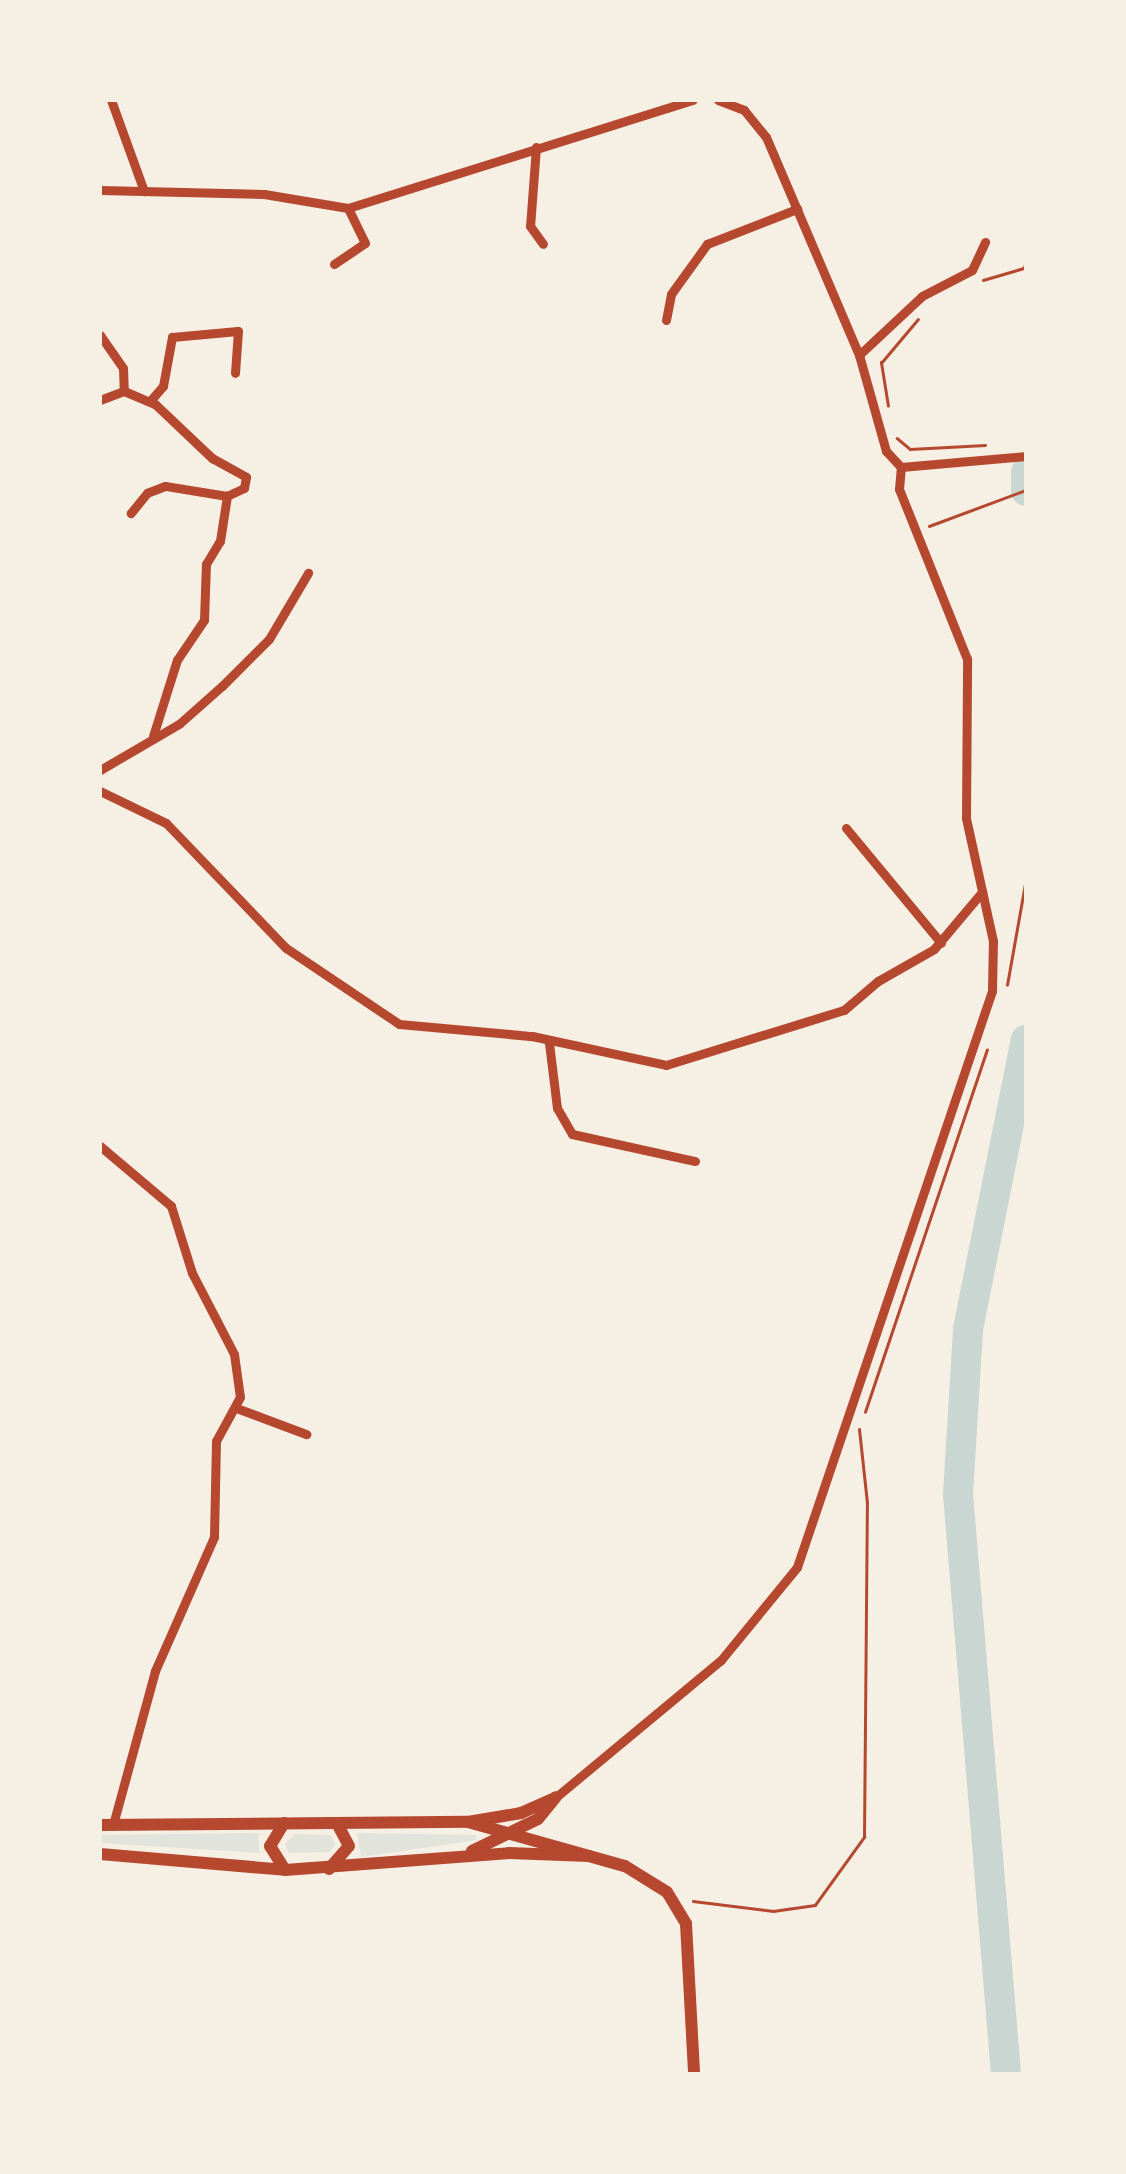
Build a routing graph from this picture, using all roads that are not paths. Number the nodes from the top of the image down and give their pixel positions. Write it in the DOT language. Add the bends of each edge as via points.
graph roads {
  1 [pos="112,100"];
  2 [pos="692,100"];
  3 [pos="718,100"];
  4 [pos="536,148"];
  5 [pos="100,190"];
  6 [pos="144,191"];
  7 [pos="348,208"];
  8 [pos="797,209"];
  9 [pos="985,242"];
  10 [pos="543,244"];
  11 [pos="334,264"];
  12 [pos="666,320"];
  13 [pos="100,335"];
  14 [pos="859,356"];
  15 [pos="235,373"];
  16 [pos="124,391"];
  17 [pos="100,400"];
  18 [pos="150,401"];
  19 [pos="1026,456"];
  20 [pos="902,467"];
  21 [pos="227,496"];
  22 [pos="131,513"];
  23 [pos="308,573"];
  24 [pos="153,736"];
  25 [pos="100,770"];
  26 [pos="100,791"];
  27 [pos="846,828"];
  28 [pos="982,892"];
  29 [pos="941,942"];
  30 [pos="549,1044"];
  31 [pos="100,1146"];
  32 [pos="695,1161"];
  33 [pos="239,1409"];
  34 [pos="306,1434"];
  35 [pos="556,1796"];
  36 [pos="548,1811"];
  37 [pos="468,1822"];
  38 [pos="338,1823"];
  39 [pos="284,1824"];
  40 [pos="107,1825"];
  41 [pos="516,1833"];
  42 [pos="559,1843"];
  43 [pos="100,1854"];
  44 [pos="460,1856"];
  45 [pos="588,1856"];
  46 [pos="329,1869"];
  47 [pos="285,1870"];
  48 [pos="694,2074"];
  1 -- 6 [label="street"];
  2 -- 4 [label="street"];
  3 -- 8 [label="street" via="757,122"];
  4 -- 7 [label="street"];
  4 -- 10 [label="street" via="530,226"];
  5 -- 6 [label="street"];
  6 -- 7 [label="street" via="264,194"];
  7 -- 11 [label="street" via="365,243"];
  8 -- 12 [label="street" via="706,244 671,294"];
  8 -- 14 [label="street"];
  9 -- 14 [label="street" via="972,270 922,296"];
  13 -- 16 [label="street" via="123,368"];
  14 -- 20 [label="street" via="886,451"];
  15 -- 18 [label="street" via="238,331 172,337 163,386"];
  16 -- 17 [label="street"];
  16 -- 18 [label="street"];
  18 -- 21 [label="street" via="212,458 246,476 244,488"];
  19 -- 20 [label="street"];
  20 -- 28 [label="street" via="899,490 967,659 966,818"];
  21 -- 22 [label="street" via="165,486 147,492"];
  21 -- 24 [label="street" via="220,541 206,564 204,620 177,660"];
  23 -- 24 [label="street" via="269,638 179,724"];
  24 -- 25 [label="street"];
  26 -- 30 [label="street" via="166,823 286,948 400,1024"];
  27 -- 29 [label="street"];
  28 -- 29 [label="street"];
  28 -- 35 [label="street" via="995,957 984,1018 807,1546 784,1588 733,1648"];
  29 -- 30 [label="street" via="844,1010 688,1062"];
  30 -- 32 [label="street" via="558,1108 572,1134"];
  31 -- 33 [label="street" via="171,1206 192,1273 234,1354"];
  33 -- 34 [label="street"];
  33 -- 40 [label="street" via="216,1441 214,1537 155,1671"];
  35 -- 36 [label="main road"];
  35 -- 37 [label="main road" via="521,1813"];
  36 -- 41 [label="main road"];
  36 -- 42 [label="main road" via="548,1829"];
  37 -- 38 [label="main road"];
  37 -- 41 [label="main road"];
  38 -- 39 [label="main road"];
  38 -- 46 [label="main road" via="349,1846"];
  39 -- 40 [label="main road"];
  39 -- 47 [label="main road" via="270,1846"];
  41 -- 42 [label="main road"];
  41 -- 44 [label="main road"];
  42 -- 45 [label="main road"];
  43 -- 47 [label="main road"];
  44 -- 45 [label="main road"];
  44 -- 46 [label="main road"];
  45 -- 48 [label="main road" via="642,1873 676,1904 692,1958"];
  46 -- 47 [label="main road"];
}
